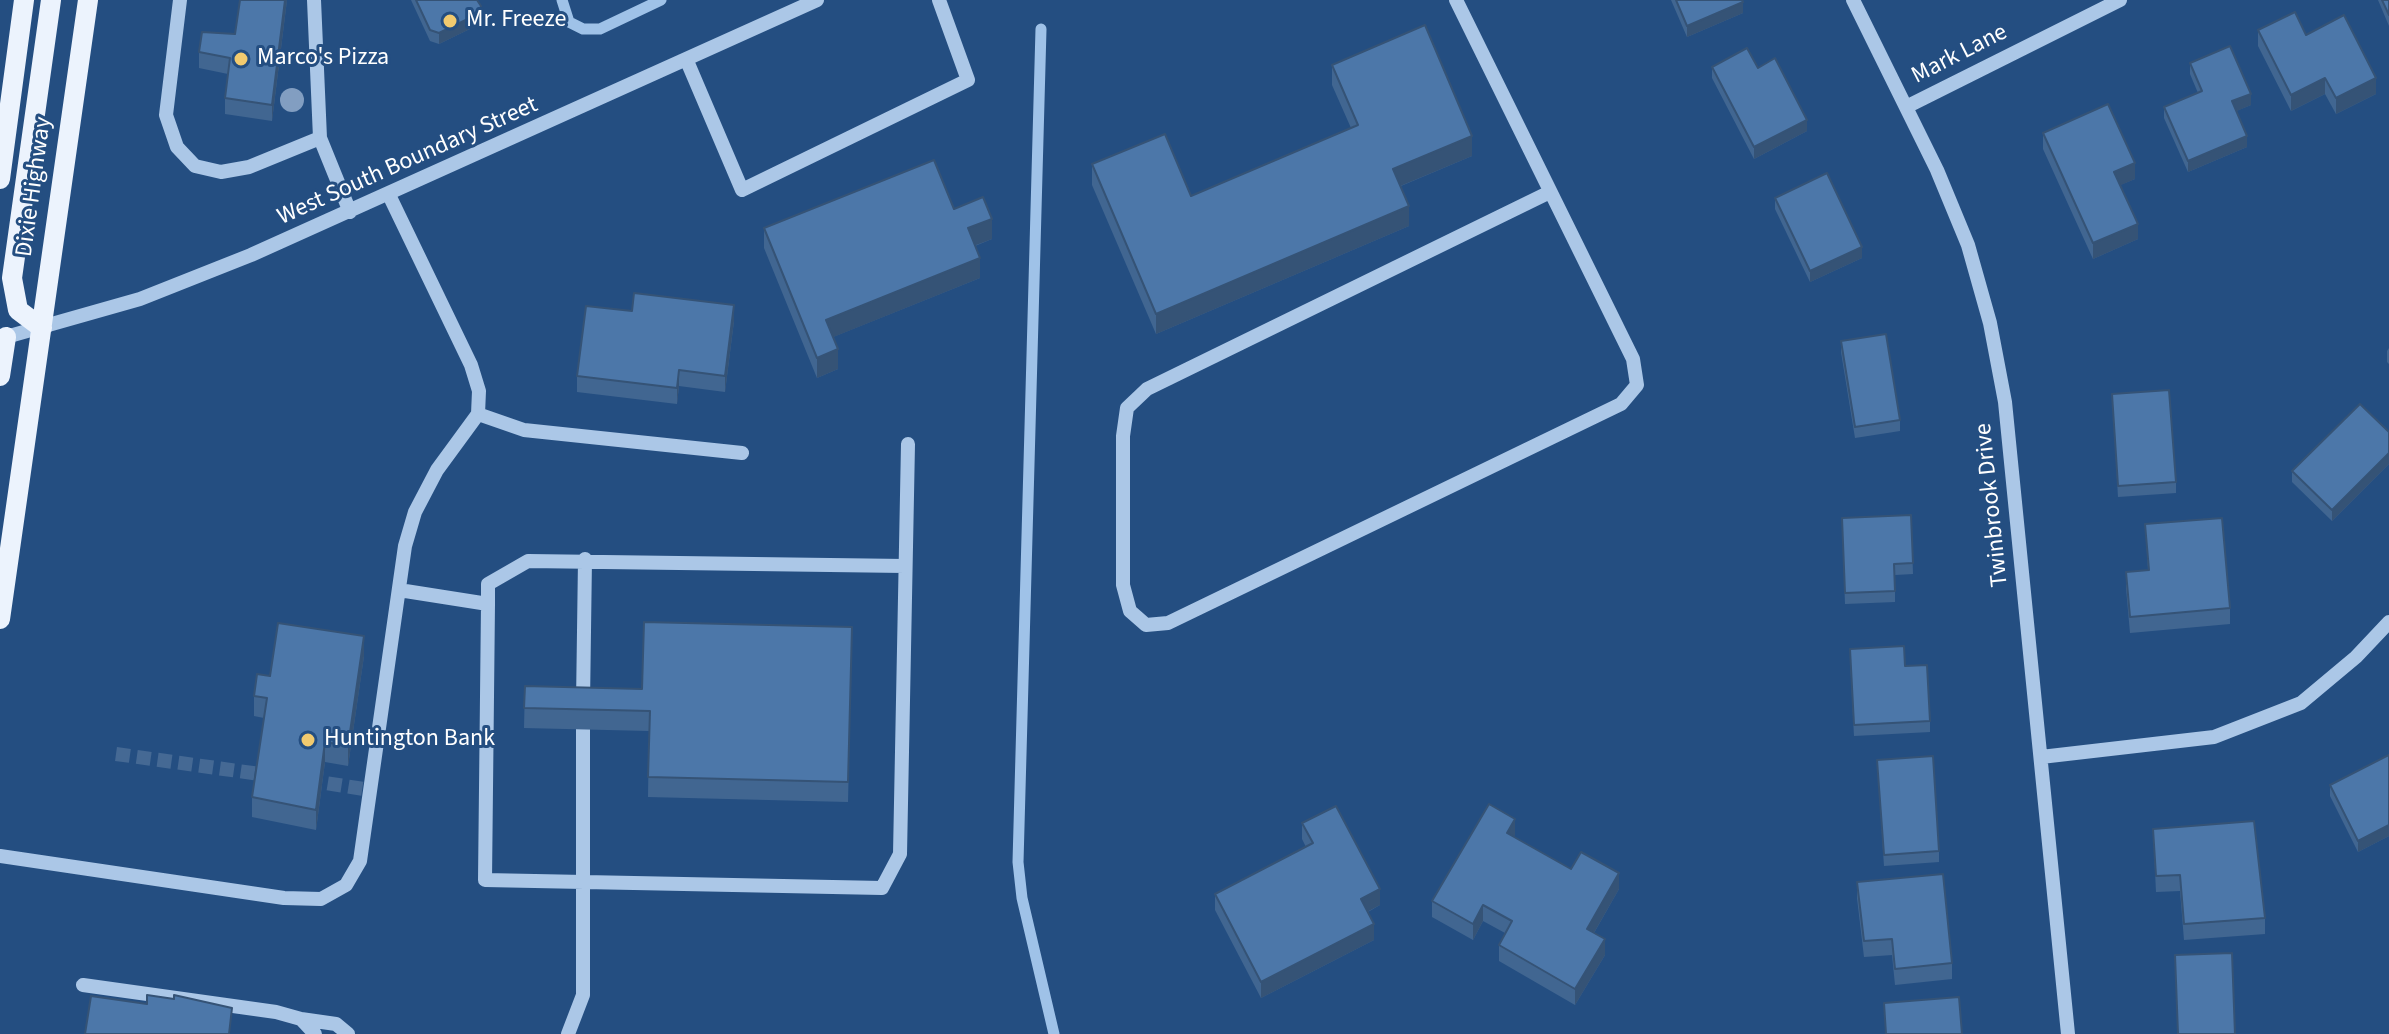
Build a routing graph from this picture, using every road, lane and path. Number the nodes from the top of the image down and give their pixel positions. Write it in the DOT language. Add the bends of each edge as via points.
graph roads {
  1 [pos="24,0"];
  2 [pos="51,0"];
  3 [pos="88,0"];
  4 [pos="180,0"];
  5 [pos="314,0"];
  6 [pos="817,0"];
  7 [pos="939,0"];
  8 [pos="1456,0"];
  9 [pos="1853,0"];
  10 [pos="2120,0"];
  11 [pos="687,61"];
  12 [pos="1906,107"];
  13 [pos="320,138"];
  14 [pos="0,179"];
  15 [pos="1550,192"];
  16 [pos="389,195"];
  17 [pos="350,212"];
  18 [pos="42,328"];
  19 [pos="2,338"];
  20 [pos="0,376"];
  21 [pos="478,414"];
  22 [pos="908,444"];
  23 [pos="742,453"];
  24 [pos="585,559"];
  25 [pos="905,566"];
  26 [pos="399,590"];
  27 [pos="488,604"];
  28 [pos="0,619"];
  29 [pos="2389,622"];
  30 [pos="583,708"];
  31 [pos="583,729"];
  32 [pos="2041,757"];
  33 [pos="0,856"];
  34 [pos="581,882"];
  35 [pos="83,985"];
  36 [pos="301,1019"];
  37 [pos="315,1034"];
  38 [pos="348,1034"];
  39 [pos="568,1034"];
  40 [pos="2068,1034"];
  1 -- 14 [label="main road, Dixie Highway"];
  2 -- 18 [label="main road" via="12,278 18,310"];
  3 -- 18 [label="main road, Dixie Highway"];
  4 -- 13 [label="street" via="166,115 177,147 195,166 221,172 249,167"];
  5 -- 13 [label="street"];
  6 -- 11 [label="street, West South Boundary Street"];
  7 -- 11 [label="street" via="968,80 742,190"];
  8 -- 15 [label="street"];
  9 -- 12 [label="street, Twinbrook Drive"];
  10 -- 12 [label="street, Mark Lane"];
  11 -- 16 [label="street, West South Boundary Street"];
  12 -- 32 [label="street, Twinbrook Drive" via="1968,245 1990,323 2005,402"];
  13 -- 17 [label="street"];
  15 -- 15 [label="street" via="1633,359 1637,385 1621,404 1168,623 1146,625 1130,611 1123,585 1127,408 1147,389"];
  16 -- 17 [label="street, West South Boundary Street"];
  16 -- 21 [label="street" via="471,365 479,391"];
  17 -- 18 [label="street, West South Boundary Street" via="140,299"];
  18 -- 19 [label="street, West South Boundary Street"];
  18 -- 28 [label="main road, Dixie Highway"];
  19 -- 20 [label="main road"];
  21 -- 23 [label="street" via="524,430"];
  21 -- 26 [label="street" via="437,470 415,512"];
  22 -- 25 [label="street"];
  24 -- 25 [label="street"];
  24 -- 27 [label="street" via="528,561 488,584"];
  24 -- 30 [label="street"];
  25 -- 34 [label="street" via="900,854 882,888"];
  26 -- 27 [label="street"];
  26 -- 33 [label="street" via="360,861 346,885 321,899 284,898"];
  27 -- 34 [label="street" via="485,880"];
  29 -- 32 [label="street" via="2301,703 2214,737"];
  31 -- 34 [label="street"];
  32 -- 40 [label="street, Twinbrook Drive"];
  34 -- 39 [label="street" via="583,995"];
  35 -- 36 [label="street"];
  36 -- 37 [label="street"];
  36 -- 38 [label="street" via="336,1024"];
}
